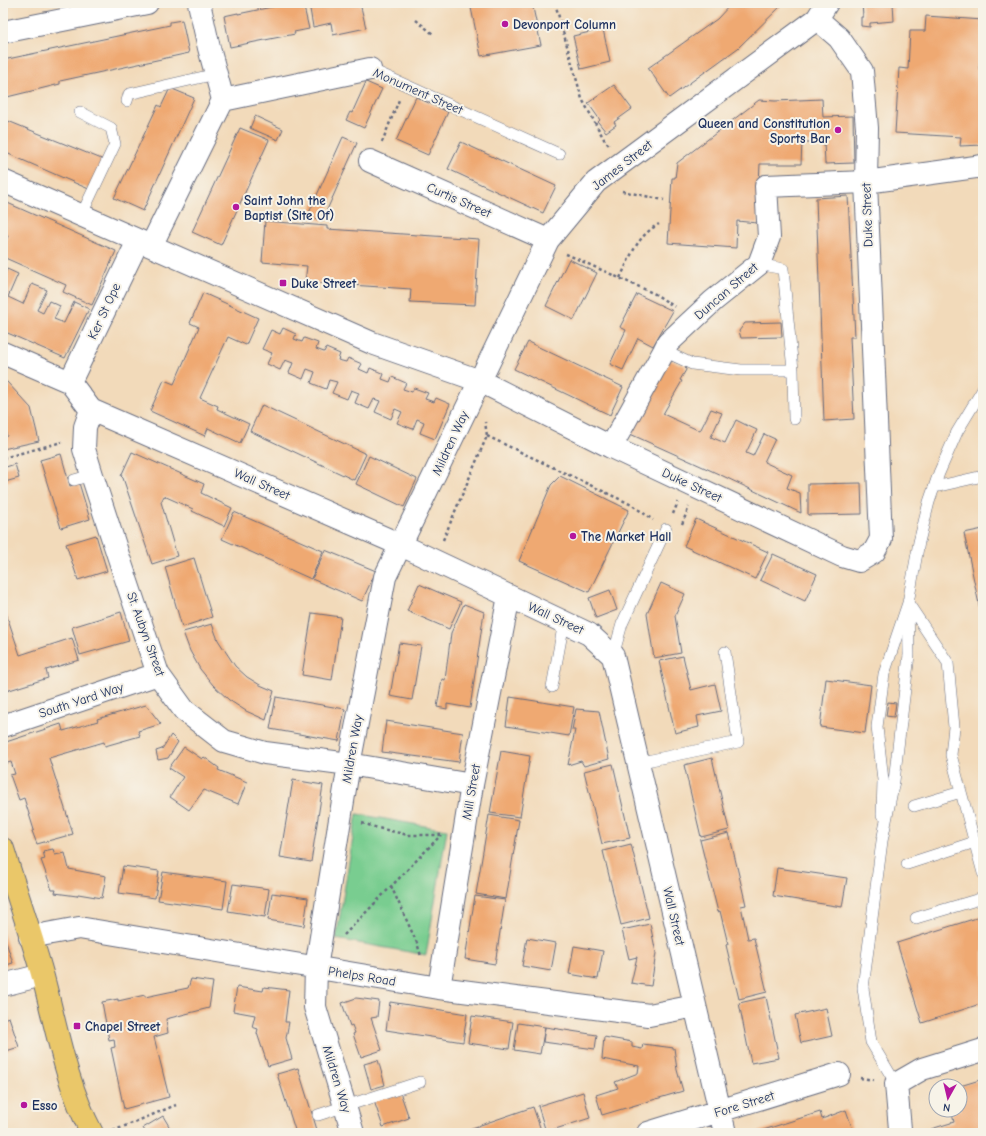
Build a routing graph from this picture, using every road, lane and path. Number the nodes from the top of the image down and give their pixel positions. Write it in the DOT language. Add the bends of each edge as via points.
graph roads {
  1 [pos="147,3"];
  2 [pos="199,3"];
  3 [pos="555,3"];
  4 [pos="822,11"];
  5 [pos="416,20"];
  6 [pos="3,32"];
  7 [pos="433,34"];
  8 [pos="370,69"];
  9 [pos="216,74"];
  10 [pos="406,85"];
  11 [pos="223,100"];
  12 [pos="127,101"];
  13 [pos="80,112"];
  14 [pos="559,154"];
  15 [pos="626,161"];
  16 [pos="372,162"];
  17 [pos="983,166"];
  18 [pos="3,181"];
  19 [pos="866,182"];
  20 [pos="594,185"];
  21 [pos="664,200"];
  22 [pos="81,216"];
  23 [pos="659,224"];
  24 [pos="547,242"];
  25 [pos="144,243"];
  26 [pos="759,264"];
  27 [pos="620,278"];
  28 [pos="685,327"];
  29 [pos="664,351"];
  30 [pos="3,352"];
  31 [pos="793,370"];
  32 [pos="480,381"];
  33 [pos="70,382"];
  34 [pos="983,389"];
  35 [pos="91,410"];
  36 [pos="794,419"];
  37 [pos="85,436"];
  38 [pos="611,447"];
  39 [pos="3,458"];
  40 [pos="983,476"];
  41 [pos="686,483"];
  42 [pos="935,487"];
  43 [pos="666,529"];
  44 [pos="401,545"];
  45 [pos="434,560"];
  46 [pos="509,596"];
  47 [pos="908,603"];
  48 [pos="564,622"];
  49 [pos="725,652"];
  50 [pos="612,656"];
  51 [pos="158,674"];
  52 [pos="552,687"];
  53 [pos="3,726"];
  54 [pos="637,763"];
  55 [pos="349,764"];
  56 [pos="472,785"];
  57 [pos="961,792"];
  58 [pos="914,806"];
  59 [pos="341,816"];
  60 [pos="441,835"];
  61 [pos="464,836"];
  62 [pos="882,841"];
  63 [pos="975,842"];
  64 [pos="3,849"];
  65 [pos="907,864"];
  66 [pos="983,873"];
  67 [pos="391,886"];
  68 [pos="983,898"];
  69 [pos="916,918"];
  70 [pos="30,937"];
  71 [pos="343,937"];
  72 [pos="423,961"];
  73 [pos="316,968"];
  74 [pos="42,975"];
  75 [pos="3,985"];
  76 [pos="439,988"];
  77 [pos="695,1006"];
  78 [pos="983,1050"];
  79 [pos="839,1074"];
  80 [pos="420,1082"];
  81 [pos="896,1084"];
  82 [pos="176,1105"];
  83 [pos="345,1106"];
  84 [pos="720,1111"];
  85 [pos="318,1115"];
  86 [pos="92,1133"];
  87 [pos="108,1133"];
  88 [pos="353,1133"];
  89 [pos="648,1133"];
  90 [pos="725,1133"];
  91 [pos="901,1133"];
  1 -- 6 [label="street"];
  2 -- 9 [label="street"];
  3 -- 15 [label="path" via="582,100 605,141"];
  4 -- 15 [label="street, James Street"];
  4 -- 19 [label="street, Duke Street" via="862,71 867,128"];
  5 -- 7 [label="path"];
  8 -- 10 [label="lane, Monument Street"];
  8 -- 11 [label="street, Monument Street"];
  9 -- 11 [label="street"];
  9 -- 12 [label="lane" via="129,94"];
  10 -- 14 [label="lane, Monument Street"];
  10 -- 16 [label="path"];
  11 -- 25 [label="street"];
  13 -- 22 [label="lane" via="111,128 115,144"];
  15 -- 20 [label="street, James Street"];
  16 -- 24 [label="street, Curtis Street"];
  17 -- 19 [label="street"];
  18 -- 22 [label="street, Duke Street"];
  19 -- 26 [label="street, Duncan Street" via="766,186 769,238"];
  19 -- 41 [label="street, Duke Street" via="881,539 874,552 859,561 842,556"];
  20 -- 21 [label="path"];
  20 -- 24 [label="street, James Street"];
  22 -- 25 [label="street, Duke Street"];
  23 -- 27 [label="path" via="648,230 633,250"];
  24 -- 27 [label="path"];
  24 -- 32 [label="street, James Street"];
  25 -- 32 [label="street, Duke Street" via="372,343"];
  25 -- 33 [label="street, Ker St Ope"];
  26 -- 28 [label="street, Duncan Street"];
  26 -- 31 [label="lane" via="783,269"];
  27 -- 28 [label="path" via="655,294 680,310"];
  28 -- 29 [label="street, Duncan Street" via="668,343"];
  29 -- 31 [label="lane" via="692,364 741,370"];
  29 -- 38 [label="street, Duncan Street"];
  30 -- 33 [label="street"];
  31 -- 36 [label="lane"];
  32 -- 38 [label="street, Duke Street"];
  32 -- 44 [label="street, Mildren Way"];
  33 -- 35 [label="street"];
  34 -- 42 [label="lane" via="950,445"];
  35 -- 37 [label="street, St. Aubyn Street" via="85,427"];
  35 -- 44 [label="street, Wall Street"];
  37 -- 39 [label="path"];
  37 -- 51 [label="street, St. Aubyn Street" via="83,478 119,558"];
  38 -- 41 [label="street, Duke Street"];
  40 -- 42 [label="lane"];
  41 -- 43 [label="path"];
  42 -- 47 [label="lane" via="919,542"];
  43 -- 45 [label="path" via="632,505 487,436"];
  43 -- 50 [label="lane" via="622,624"];
  44 -- 45 [label="street, Wall Street"];
  44 -- 55 [label="street, Mildren Way" via="385,577"];
  45 -- 46 [label="street, Wall Street"];
  46 -- 48 [label="street, Wall Street"];
  46 -- 56 [label="street, Mill Street"];
  47 -- 57 [label="lane" via="948,663 954,727 951,755"];
  47 -- 62 [label="lane" via="908,662 894,781"];
  47 -- 62 [label="lane" via="884,674 877,727 883,780"];
  48 -- 50 [label="street, Wall Street" via="589,634"];
  48 -- 52 [label="lane"];
  49 -- 54 [label="lane" via="738,742"];
  50 -- 54 [label="street, Wall Street"];
  51 -- 53 [label="street, South Yard Way"];
  51 -- 55 [label="street, St. Aubyn Street" via="184,710 224,741 265,753"];
  54 -- 77 [label="street, Wall Street"];
  55 -- 56 [label="street, St. Aubyn Street"];
  55 -- 59 [label="street, Mildren Way"];
  56 -- 61 [label="street, Mill Street"];
  57 -- 58 [label="lane"];
  57 -- 63 [label="lane"];
  59 -- 60 [label="path" via="408,835"];
  59 -- 73 [label="street, Mildren Way"];
  60 -- 61 [label="path"];
  60 -- 67 [label="path"];
  61 -- 76 [label="street, Mill Street"];
  62 -- 81 [label="lane" via="863,988 871,1042"];
  63 -- 65 [label="lane"];
  63 -- 66 [label="lane"];
  64 -- 70 [label="main road"];
  67 -- 71 [label="path"];
  67 -- 72 [label="path" via="418,943"];
  68 -- 69 [label="lane"];
  70 -- 73 [label="street, Phelps Road" via="79,928"];
  70 -- 74 [label="main road"];
  73 -- 76 [label="street, Phelps Road"];
  73 -- 83 [label="street, Mildren Way" via="315,1007"];
  74 -- 75 [label="street"];
  74 -- 86 [label="main road" via="68,1077"];
  76 -- 77 [label="street, Phelps Road" via="648,1015"];
  77 -- 84 [label="street, Wall Street"];
  78 -- 81 [label="street" via="922,1069"];
  79 -- 81 [label="path"];
  79 -- 84 [label="street, Fore Street"];
  80 -- 83 [label="lane"];
  81 -- 91 [label="street"];
  82 -- 87 [label="path"];
  83 -- 85 [label="lane"];
  83 -- 88 [label="street, Mildren Way"];
  84 -- 89 [label="street, Fore Street"];
  84 -- 90 [label="street, Wall Street"];
}
